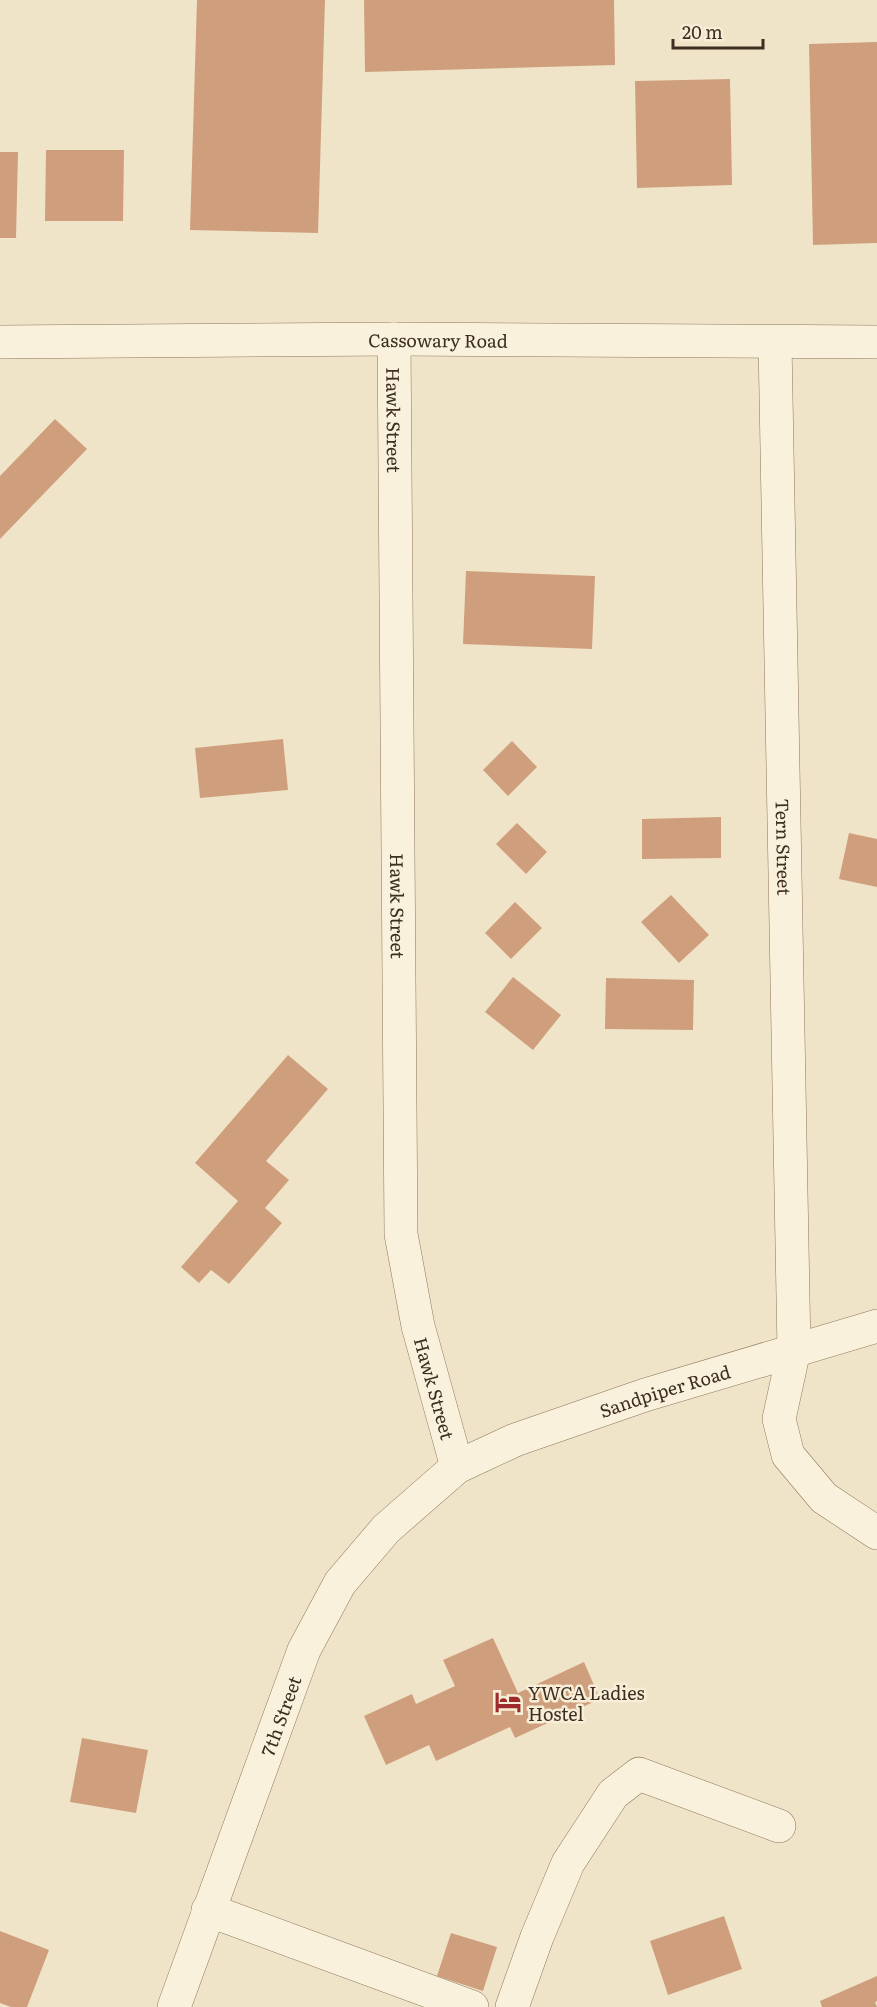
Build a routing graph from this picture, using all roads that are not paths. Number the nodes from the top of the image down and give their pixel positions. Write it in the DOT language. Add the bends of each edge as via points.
graph roads {
  1 [pos="394,339"];
  2 [pos="0,342"];
  3 [pos="877,342"];
  4 [pos="775,343"];
  5 [pos="877,1326"];
  6 [pos="794,1350"];
  7 [pos="457,1467"];
  8 [pos="877,1533"];
  9 [pos="779,1826"];
  10 [pos="208,1910"];
  11 [pos="174,2007"];
  12 [pos="472,2007"];
  13 [pos="512,2007"];
  1 -- 2 [label="street, Cassowary Road"];
  1 -- 4 [label="street, Cassowary Road"];
  1 -- 7 [label="street, Hawk Street" via="401,1234 418,1326"];
  3 -- 4 [label="street, Cassowary Road"];
  4 -- 6 [label="street, Tern Street"];
  5 -- 6 [label="street, Sandpiper Road"];
  6 -- 7 [label="street, Sandpiper Road" via="515,1440"];
  6 -- 8 [label="street, Tern Street" via="779,1419 788,1455 824,1498"];
  7 -- 10 [label="street, 7th Street" via="386,1529 340,1583 304,1650"];
  9 -- 13 [label="street" via="639,1774 613,1794 568,1863"];
  10 -- 11 [label="street, 7th Street"];
  10 -- 12 [label="street"];
}
